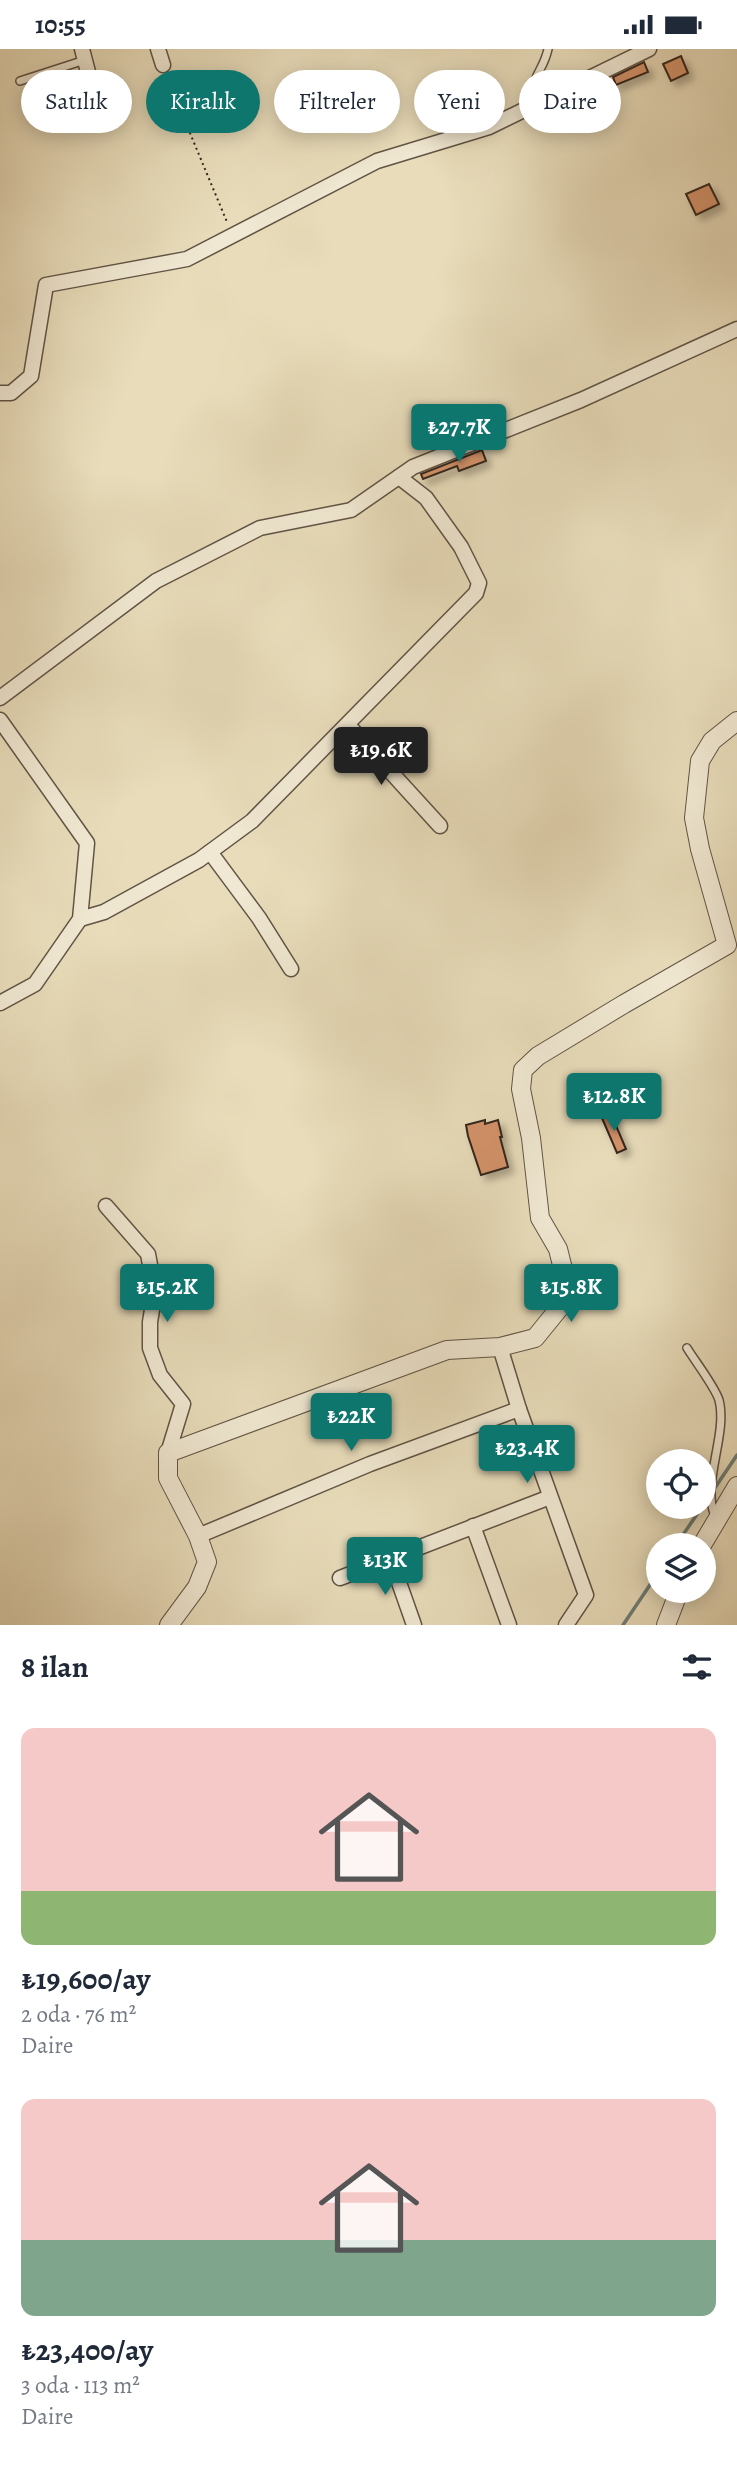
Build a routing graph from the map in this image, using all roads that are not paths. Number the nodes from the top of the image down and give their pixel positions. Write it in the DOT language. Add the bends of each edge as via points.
graph roads {
  1 [pos="158,49"];
  2 [pos="548,49"];
  3 [pos="649,49"];
  4 [pos="83,55"];
  5 [pos="163,65"];
  6 [pos="540,70"];
  7 [pos="607,70"];
  8 [pos="20,81"];
  9 [pos="519,113"];
  10 [pos="737,329"];
  11 [pos="0,393"];
  12 [pos="399,477"];
  13 [pos="0,698"];
  14 [pos="0,720"];
  15 [pos="737,721"];
  16 [pos="348,725"];
  17 [pos="440,827"];
  18 [pos="210,852"];
  19 [pos="80,919"];
  20 [pos="291,969"];
  21 [pos="0,1003"];
  22 [pos="106,1206"];
  23 [pos="500,1347"];
  24 [pos="687,1348"];
  25 [pos="519,1409"];
  26 [pos="168,1453"];
  27 [pos="737,1486"];
  28 [pos="550,1497"];
  29 [pos="717,1519"];
  30 [pos="473,1526"];
  31 [pos="709,1533"];
  32 [pos="198,1536"];
  33 [pos="390,1557"];
  34 [pos="340,1578"];
  35 [pos="674,1603"];
  36 [pos="169,1625"];
  37 [pos="414,1625"];
  38 [pos="509,1625"];
  39 [pos="566,1625"];
  40 [pos="666,1625"];
  1 -- 5 [label="street"];
  2 -- 6 [label="lane"];
  3 -- 7 [label="street"];
  4 -- 8 [label="lane"];
  9 -- 11 [label="street" via="377,161 187,260 46,285 31,376 11,393"];
  10 -- 12 [label="street" via="581,400 413,467"];
  12 -- 13 [label="street" via="351,510 260,528 156,581"];
  12 -- 16 [label="street" via="426,498 461,547 479,583 476,593"];
  14 -- 19 [label="street" via="87,843"];
  15 -- 23 [label="street" via="712,741 700,761 694,818 727,945 538,1056 523,1070 521,1089 540,1218 558,1249 565,1281 561,1306 535,1338"];
  16 -- 17 [label="street"];
  16 -- 18 [label="street" via="252,821"];
  18 -- 19 [label="street" via="104,912"];
  18 -- 20 [label="street"];
  19 -- 21 [label="street" via="35,985"];
  22 -- 26 [label="street" via="148,1254 155,1292 150,1347 160,1375 183,1404"];
  23 -- 25 [label="street"];
  23 -- 26 [label="street" via="447,1350"];
  24 -- 29 [label="lane" via="719,1400 720,1429 712,1478"];
  25 -- 28 [label="street"];
  25 -- 32 [label="street" via="370,1464"];
  26 -- 32 [label="street" via="168,1478"];
  27 -- 29 [label="street"];
  28 -- 30 [label="street"];
  28 -- 39 [label="street" via="586,1595"];
  29 -- 31 [label="street"];
  30 -- 33 [label="street"];
  30 -- 38 [label="street"];
  32 -- 36 [label="street" via="207,1562 197,1587"];
  33 -- 34 [label="street"];
  33 -- 37 [label="street"];
  35 -- 40 [label="street"];
}
